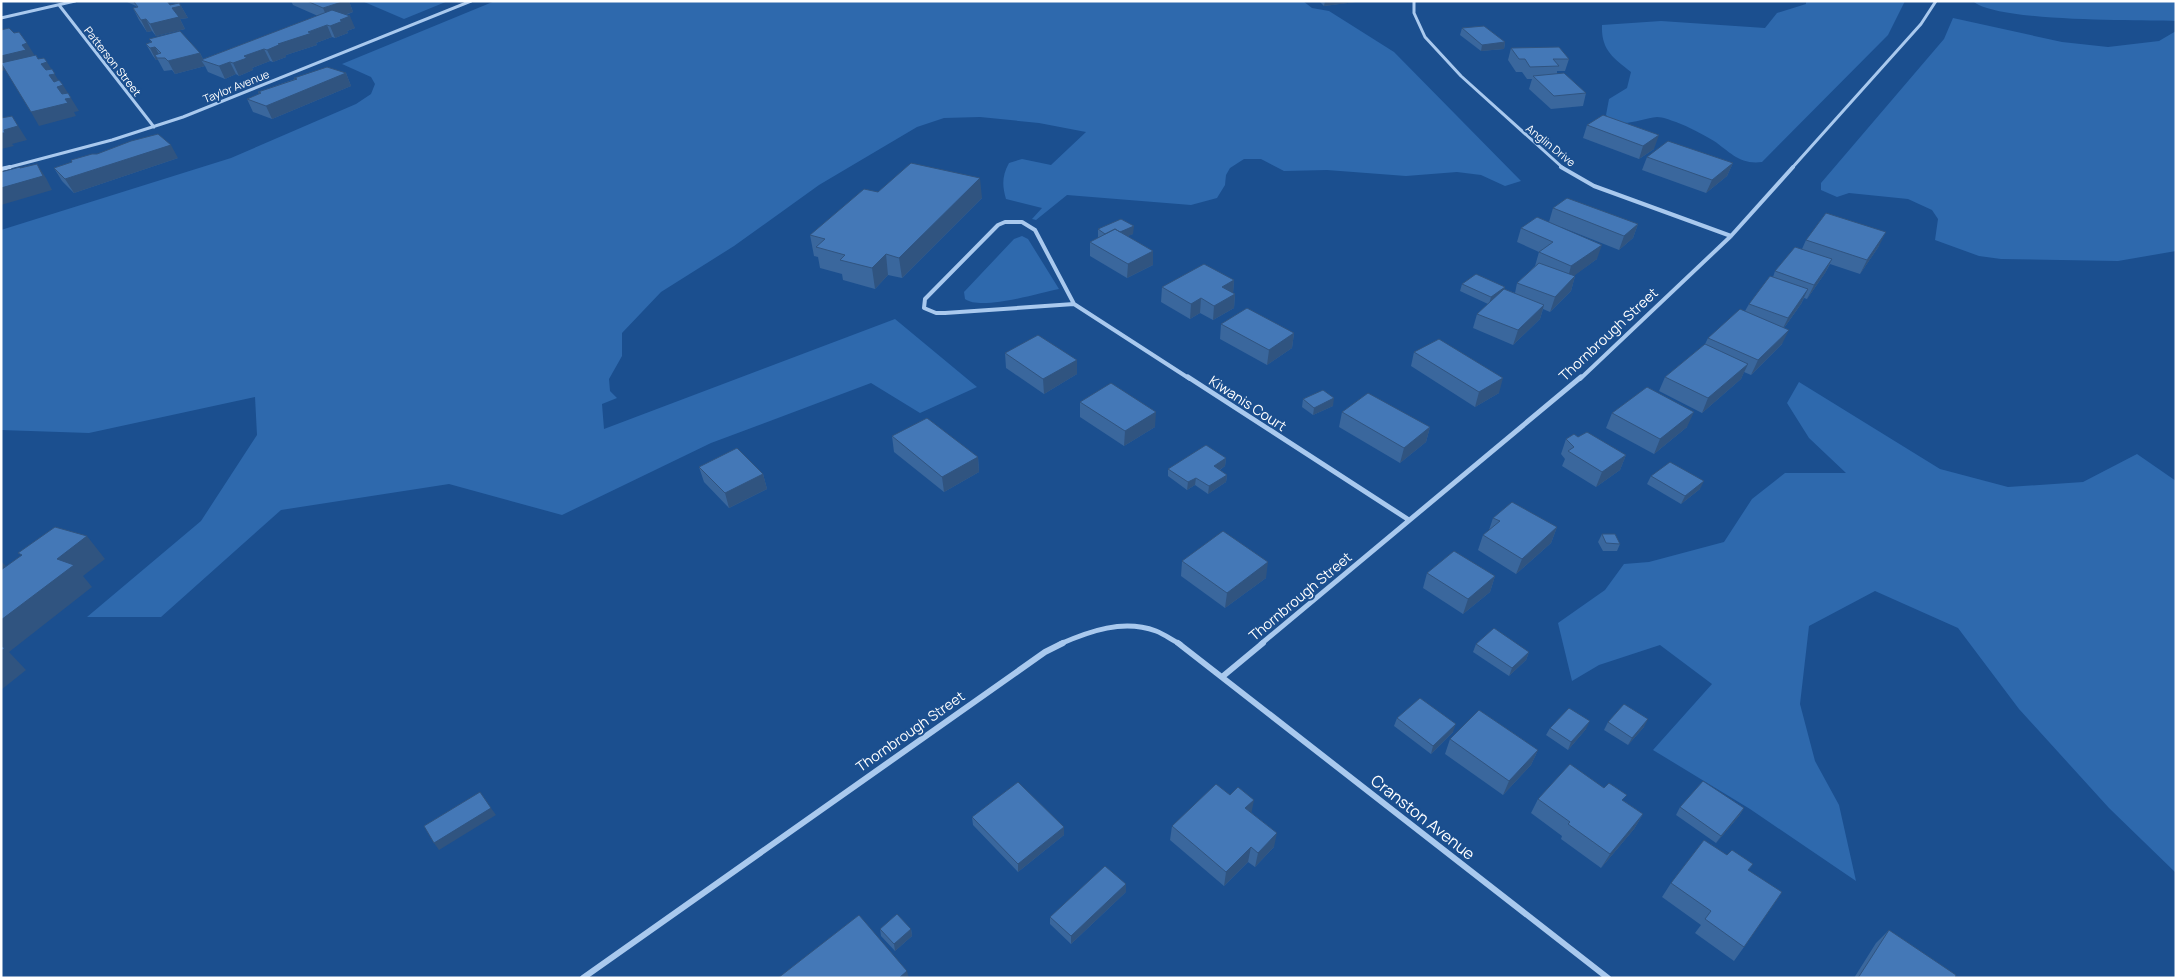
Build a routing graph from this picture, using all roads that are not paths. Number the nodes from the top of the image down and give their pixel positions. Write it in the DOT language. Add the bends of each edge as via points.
graph roads {
  1 [pos="75,1"];
  2 [pos="471,1"];
  3 [pos="1414,1"];
  4 [pos="1936,1"];
  5 [pos="59,5"];
  6 [pos="1,18"];
  7 [pos="154,127"];
  8 [pos="1,170"];
  9 [pos="1731,236"];
  10 [pos="1074,304"];
  11 [pos="1409,520"];
  12 [pos="1222,677"];
  13 [pos="583,978"];
  14 [pos="1608,978"];
  1 -- 5 [label="street"];
  2 -- 7 [label="street, Taylor Avenue"];
  3 -- 9 [label="street, Anglin Drive" via="1414,13 1425,37 1557,164 1594,186"];
  4 -- 9 [label="street, Thornbrough Street" via="1921,24"];
  5 -- 6 [label="street"];
  5 -- 7 [label="street, Patterson Street"];
  7 -- 8 [label="street, Taylor Avenue"];
  9 -- 11 [label="street, Thornbrough Street" via="1575,383"];
  10 -- 10 [label="street, Kiwanis Court" via="1038,235 1022,222 1014,221 998,225 922,304 929,311 945,313"];
  10 -- 11 [label="street, Kiwanis Court"];
  11 -- 12 [label="street, Thornbrough Street"];
  12 -- 13 [label="street, Thornbrough Street" via="1181,645 1156,631 1124,626 1075,637 1045,652"];
  12 -- 14 [label="street, Cranston Avenue"];
}
